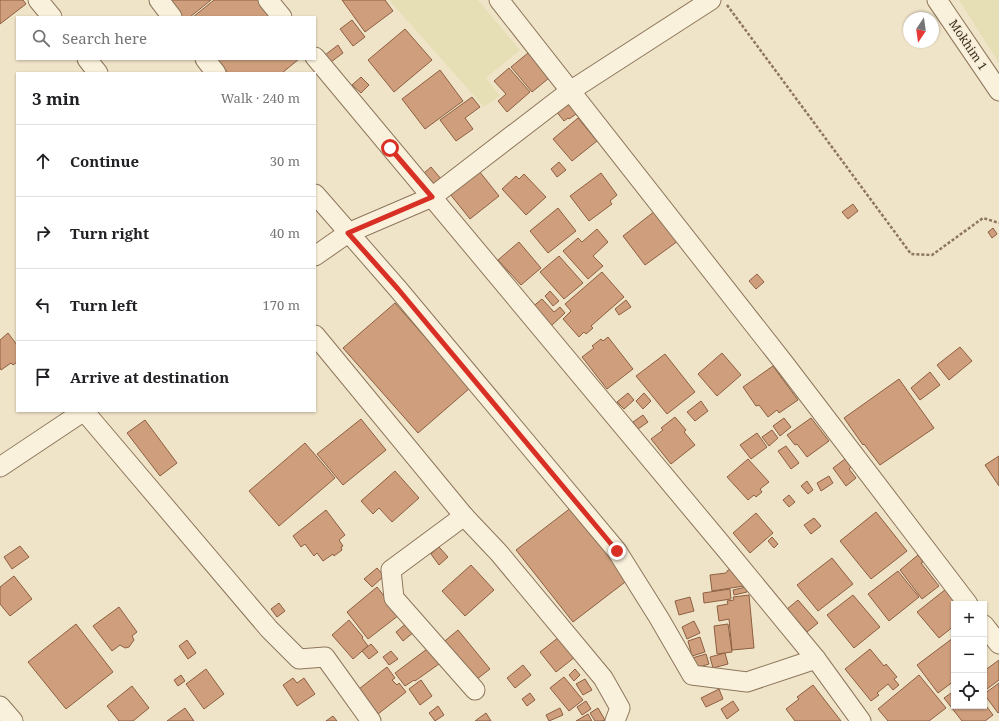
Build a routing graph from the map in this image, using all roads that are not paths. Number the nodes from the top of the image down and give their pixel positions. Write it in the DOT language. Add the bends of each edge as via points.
graph roads {
  1 [pos="38,0"];
  2 [pos="159,0"];
  3 [pos="268,0"];
  4 [pos="500,0"];
  5 [pos="711,0"];
  6 [pos="937,0"];
  7 [pos="51,16"];
  8 [pos="171,16"];
  9 [pos="281,16"];
  10 [pos="316,58"];
  11 [pos="88,60"];
  12 [pos="206,60"];
  13 [pos="97,72"];
  14 [pos="215,72"];
  15 [pos="570,91"];
  16 [pos="999,91"];
  17 [pos="316,195"];
  18 [pos="432,197"];
  19 [pos="348,233"];
  20 [pos="316,255"];
  21 [pos="316,336"];
  22 [pos="82,412"];
  23 [pos="85,412"];
  24 [pos="0,467"];
  25 [pos="464,516"];
  26 [pos="966,601"];
  27 [pos="987,629"];
  28 [pos="999,644"];
  29 [pos="816,659"];
  30 [pos="475,690"];
  31 [pos="0,706"];
  32 [pos="13,721"];
  33 [pos="371,721"];
  34 [pos="615,721"];
  35 [pos="861,721"];
  1 -- 7 [label="street"];
  2 -- 8 [label="street"];
  3 -- 9 [label="street"];
  4 -- 15 [label="street"];
  5 -- 15 [label="street"];
  6 -- 16 [label="street, Mokhim 1"];
  10 -- 18 [label="street"];
  11 -- 13 [label="street"];
  12 -- 14 [label="street"];
  15 -- 18 [label="street"];
  15 -- 26 [label="street" via="779,357"];
  17 -- 19 [label="street"];
  18 -- 19 [label="street"];
  18 -- 29 [label="street"];
  19 -- 20 [label="street"];
  19 -- 29 [label="street" via="398,289 617,551 692,675 747,682"];
  21 -- 25 [label="street"];
  22 -- 24 [label="street"];
  23 -- 33 [label="street" via="269,629 299,660 326,657"];
  25 -- 30 [label="street" via="391,570 394,598"];
  25 -- 34 [label="street" via="499,552 603,678 620,708"];
  27 -- 28 [label="street"];
  29 -- 35 [label="street"];
  31 -- 32 [label="street"];
}
